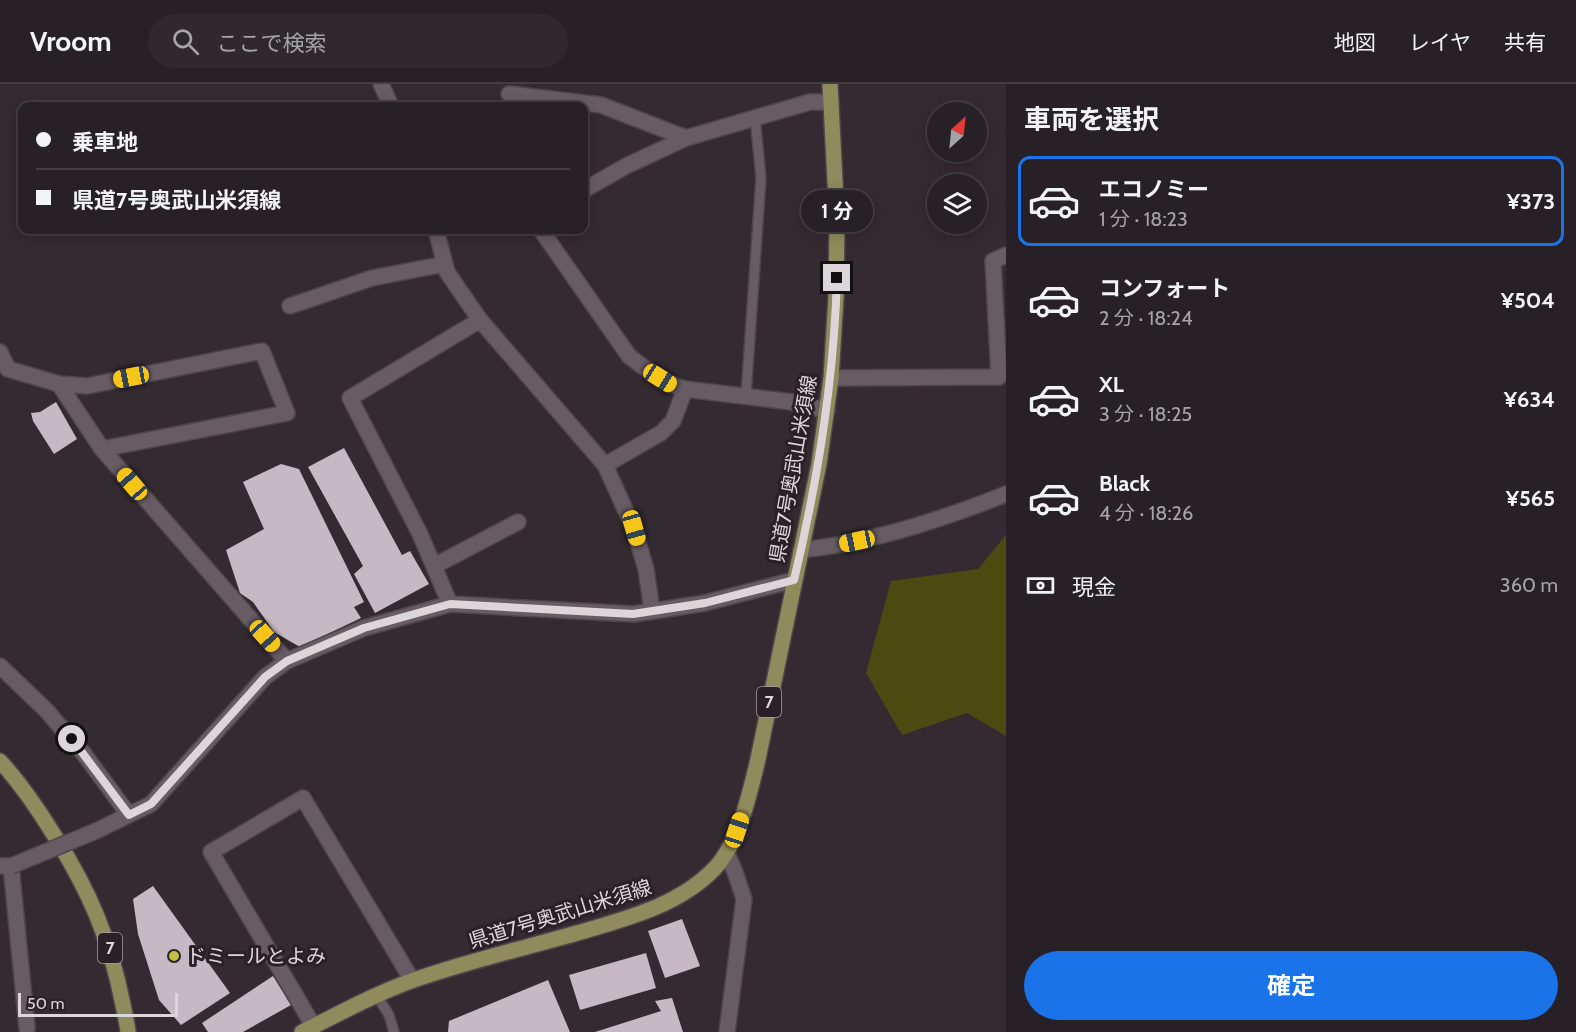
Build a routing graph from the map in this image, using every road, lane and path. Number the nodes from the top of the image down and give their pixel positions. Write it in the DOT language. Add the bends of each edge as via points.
graph roads {
  1 [pos="381,84"];
  2 [pos="830,84"];
  3 [pos="509,95"];
  4 [pos="389,102"];
  5 [pos="573,102"];
  6 [pos="830,102"];
  7 [pos="588,104"];
  8 [pos="755,117"];
  9 [pos="686,138"];
  10 [pos="588,188"];
  11 [pos="437,234"];
  12 [pos="544,234"];
  13 [pos="1006,255"];
  14 [pos="445,264"];
  15 [pos="290,306"];
  16 [pos="480,321"];
  17 [pos="0,352"];
  18 [pos="831,378"];
  19 [pos="59,384"];
  20 [pos="685,388"];
  21 [pos="746,395"];
  22 [pos="827,411"];
  23 [pos="102,449"];
  24 [pos="605,465"];
  25 [pos="1006,494"];
  26 [pos="518,522"];
  27 [pos="801,550"];
  28 [pos="434,566"];
  29 [pos="794,580"];
  30 [pos="450,604"];
  31 [pos="652,611"];
  32 [pos="287,661"];
  33 [pos="0,666"];
  34 [pos="0,761"];
  35 [pos="129,815"];
  36 [pos="727,854"];
  37 [pos="6,866"];
  38 [pos="412,980"];
  39 [pos="377,996"];
  40 [pos="27,1028"];
  41 [pos="308,1029"];
  42 [pos="128,1032"];
  43 [pos="394,1032"];
  44 [pos="728,1032"];
  1 -- 4 [label="street"];
  2 -- 6 [label="main road, 県道7号奥武山米須線 / 7"];
  3 -- 5 [label="street"];
  6 -- 8 [label="street" via="810,102"];
  6 -- 18 [label="main road, 県道7号奥武山米須線 / 7" via="837,220"];
  7 -- 9 [label="street"];
  8 -- 9 [label="street"];
  8 -- 21 [label="lane" via="761,178"];
  9 -- 10 [label="street"];
  11 -- 14 [label="street"];
  12 -- 20 [label="street" via="629,356 670,385"];
  13 -- 18 [label="street" via="993,261 999,377"];
  14 -- 15 [label="street" via="372,278"];
  14 -- 16 [label="street"];
  16 -- 24 [label="street"];
  16 -- 28 [label="street" via="350,398"];
  17 -- 19 [label="street" via="8,369"];
  18 -- 22 [label="main road, 県道7号奥武山米須線 / 7"];
  19 -- 23 [label="street"];
  19 -- 23 [label="street" via="87,386 262,351 287,413"];
  20 -- 21 [label="street"];
  20 -- 24 [label="street" via="673,421 661,433"];
  21 -- 22 [label="street"];
  22 -- 27 [label="main road, 県道7号奥武山米須線 / 7"];
  23 -- 32 [label="street"];
  24 -- 31 [label="street" via="634,528 646,569"];
  25 -- 27 [label="street" via="958,513 875,537"];
  26 -- 28 [label="street"];
  27 -- 29 [label="main road, 県道7号奥武山米須線 / 7"];
  28 -- 30 [label="street"];
  29 -- 31 [label="street" via="705,603"];
  29 -- 36 [label="main road, 県道7号奥武山米須線 / 7" via="752,782"];
  30 -- 31 [label="street" via="633,614"];
  30 -- 32 [label="street" via="364,628"];
  32 -- 35 [label="street" via="265,677 151,804"];
  33 -- 35 [label="street" via="46,710"];
  34 -- 42 [label="main road, 7" via="44,819 95,907 115,966"];
  35 -- 37 [label="street, bridge"];
  36 -- 38 [label="main road, 県道7号奥武山米須線 / 7" via="698,882 652,909"];
  36 -- 44 [label="street" via="744,899"];
  37 -- 40 [label="street"];
  38 -- 39 [label="main road, 県道7号奥武山米須線 / 7"];
  38 -- 41 [label="street" via="303,798 211,852"];
  39 -- 41 [label="main road, 県道7号奥武山米須線 / 7"];
  39 -- 43 [label="lane"];
}
